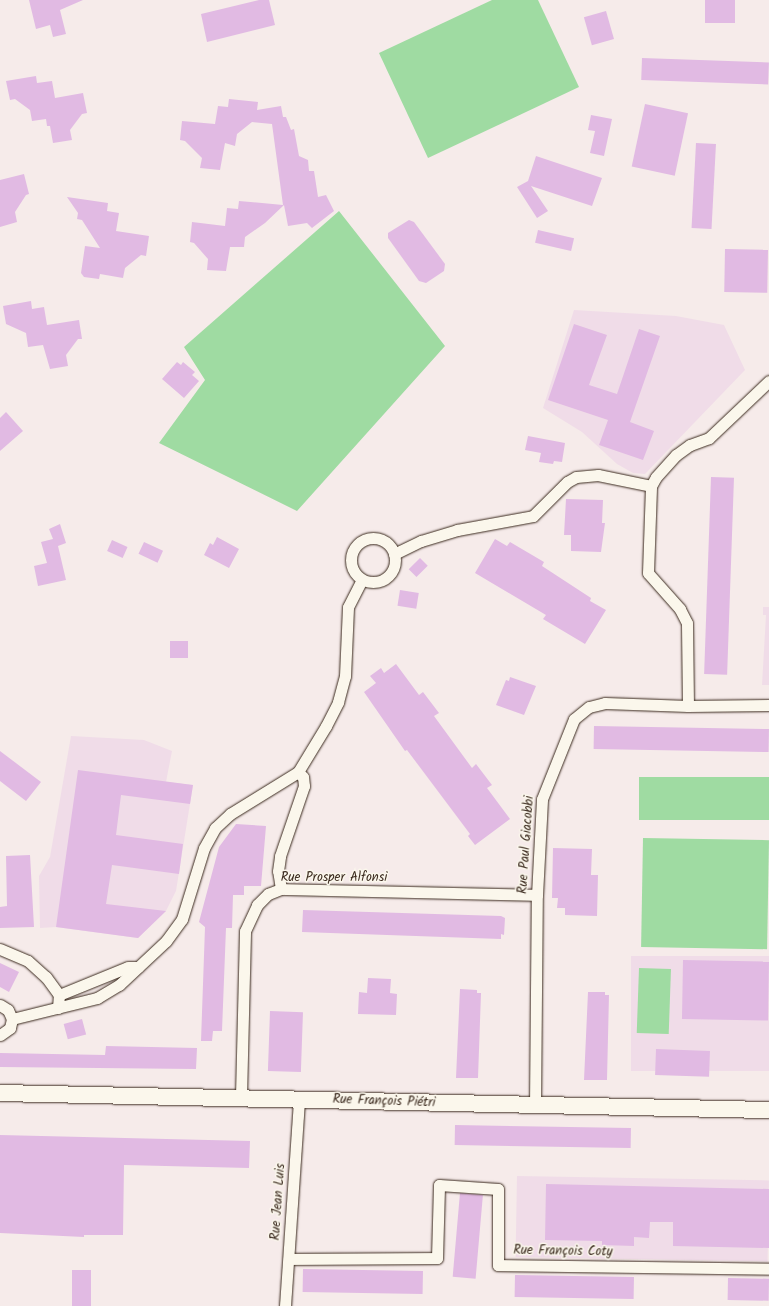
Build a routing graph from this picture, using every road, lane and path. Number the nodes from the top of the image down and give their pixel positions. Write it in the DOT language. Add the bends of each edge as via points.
graph roads {
  1 [pos="769,381"];
  2 [pos="651,486"];
  3 [pos="394,554"];
  4 [pos="362,580"];
  5 [pos="769,705"];
  6 [pos="688,706"];
  7 [pos="298,772"];
  8 [pos="281,889"];
  9 [pos="538,895"];
  10 [pos="0,949"];
  11 [pos="138,967"];
  12 [pos="59,995"];
  13 [pos="0,1005"];
  14 [pos="58,1008"];
  15 [pos="12,1019"];
  16 [pos="0,1035"];
  17 [pos="0,1093"];
  18 [pos="241,1096"];
  19 [pos="299,1100"];
  20 [pos="535,1106"];
  21 [pos="769,1110"];
  22 [pos="289,1260"];
  23 [pos="769,1269"];
  24 [pos="285,1306"];
  1 -- 2 [label="street" via="709,438 690,445 676,455"];
  2 -- 3 [label="street" via="598,475 576,477 533,516 457,530 421,541"];
  2 -- 6 [label="street" via="648,572 680,609 686,623"];
  3 -- 4 [label="street" via="394,567 387,578 373,583"];
  3 -- 4 [label="street" via="386,542 379,539 372,538 359,543 354,548 350,562 356,575"];
  4 -- 7 [label="street" via="348,607 345,676 338,702"];
  5 -- 6 [label="street, Rue Paul Giacobbi"];
  6 -- 9 [label="street, Rue Paul Giacobbi" via="606,703 589,707 574,719 542,799"];
  7 -- 8 [label="street" via="303,777 304,786 280,856 278,871"];
  7 -- 11 [label="street" via="230,814 214,828 204,848 182,919 166,941"];
  8 -- 9 [label="street, Rue Prosper Alfonsi"];
  8 -- 18 [label="street, Rue Prosper Alfonsi" via="268,894 257,905 245,931"];
  9 -- 20 [label="street, Rue Paul Giacobbi"];
  10 -- 12 [label="street" via="28,961"];
  11 -- 12 [label="street" via="128,967"];
  11 -- 14 [label="street" via="119,985 97,998"];
  12 -- 14 [label="street"];
  13 -- 15 [label="street" via="8,1010"];
  14 -- 15 [label="street"];
  15 -- 16 [label="street" via="10,1028"];
  17 -- 18 [label="street, Rue François Piétri"];
  18 -- 19 [label="street, Rue François Piétri"];
  19 -- 20 [label="street, Rue François Piétri"];
  19 -- 22 [label="street, Rue Jean Luis"];
  20 -- 21 [label="street, Rue François Piétri"];
  22 -- 23 [label="street, Rue François Coty" via="437,1258 439,1185 498,1189 498,1266"];
  22 -- 24 [label="street, Rue Jean Luis"];
}
